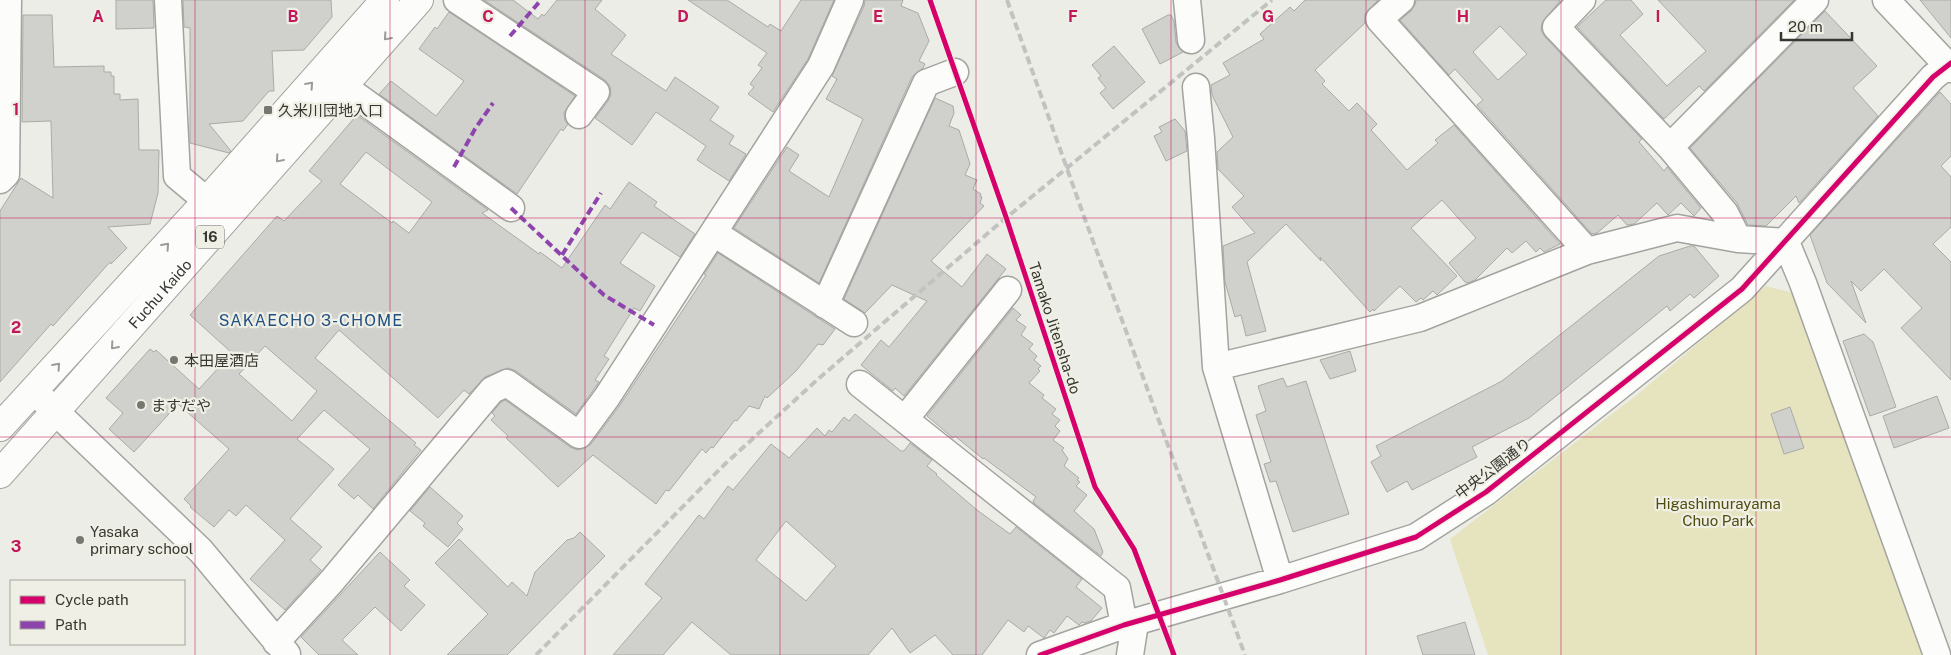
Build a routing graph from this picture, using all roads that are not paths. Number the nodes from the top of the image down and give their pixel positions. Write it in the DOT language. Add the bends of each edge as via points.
graph roads {
  1 [pos="8,0"];
  2 [pos="168,0"];
  3 [pos="385,0"];
  4 [pos="419,0"];
  5 [pos="457,0"];
  6 [pos="850,0"];
  7 [pos="1187,0"];
  8 [pos="1401,0"];
  9 [pos="1582,0"];
  10 [pos="1815,0"];
  11 [pos="1886,0"];
  12 [pos="1191,40"];
  13 [pos="1950,66"];
  14 [pos="955,72"];
  15 [pos="343,86"];
  16 [pos="1196,87"];
  17 [pos="579,115"];
  18 [pos="3,117"];
  19 [pos="1670,147"];
  20 [pos="0,180"];
  21 [pos="207,201"];
  22 [pos="511,208"];
  23 [pos="714,232"];
  24 [pos="1738,239"];
  25 [pos="1786,242"];
  26 [pos="1587,251"];
  27 [pos="1008,290"];
  28 [pos="826,304"];
  29 [pos="854,323"];
  30 [pos="1216,367"];
  31 [pos="860,384"];
  32 [pos="34,391"];
  33 [pos="56,411"];
  34 [pos="905,419"];
  35 [pos="0,427"];
  36 [pos="0,474"];
  37 [pos="1280,580"];
  38 [pos="1130,624"];
  39 [pos="282,648"];
  40 [pos="1040,655"];
  41 [pos="1130,655"];
  42 [pos="1937,655"];
  1 -- 18 [label="street"];
  2 -- 21 [label="street" via="177,176"];
  21 -- 3 [label="main road, Fuchu Kaido / 16, one-way"];
  4 -- 15 [label="main road, Fuchu Kaido / 16, one-way"];
  5 -- 17 [label="street" via="596,92"];
  6 -- 23 [label="street" via="821,66"];
  7 -- 12 [label="street"];
  8 -- 26 [label="street" via="1379,19"];
  9 -- 19 [label="street" via="1556,27"];
  10 -- 19 [label="street"];
  11 -- 13 [label="street"];
  13 -- 25 [label="street, 中央公園通り" via="1933,76"];
  14 -- 28 [label="street" via="926,82"];
  15 -- 22 [label="street"];
  15 -- 33 [label="main road, Fuchu Kaido / 16, one-way"];
  16 -- 30 [label="street"];
  18 -- 20 [label="street" via="6,174"];
  19 -- 24 [label="street" via="1726,212"];
  32 -- 21 [label="main road, Fuchu Kaido / 16, one-way"];
  23 -- 28 [label="street"];
  23 -- 39 [label="street" via="579,435 507,383 492,390 331,582"];
  24 -- 25 [label="street"];
  24 -- 26 [label="street" via="1677,228"];
  25 -- 37 [label="street, 中央公園通り" via="1742,289 1486,492 1416,537"];
  25 -- 42 [label="street"];
  26 -- 30 [label="street" via="1420,318"];
  27 -- 34 [label="street"];
  28 -- 29 [label="street"];
  30 -- 37 [label="street"];
  31 -- 34 [label="street"];
  32 -- 33 [label="street"];
  32 -- 35 [label="main road, Fuchu Kaido / 16"];
  33 -- 36 [label="main road, Fuchu Kaido / 16"];
  33 -- 39 [label="street" via="201,551"];
  34 -- 38 [label="street" via="1117,588"];
  37 -- 38 [label="street, 中央公園通り"];
  38 -- 40 [label="street, 中央公園通り"];
  38 -- 41 [label="street"];
}
